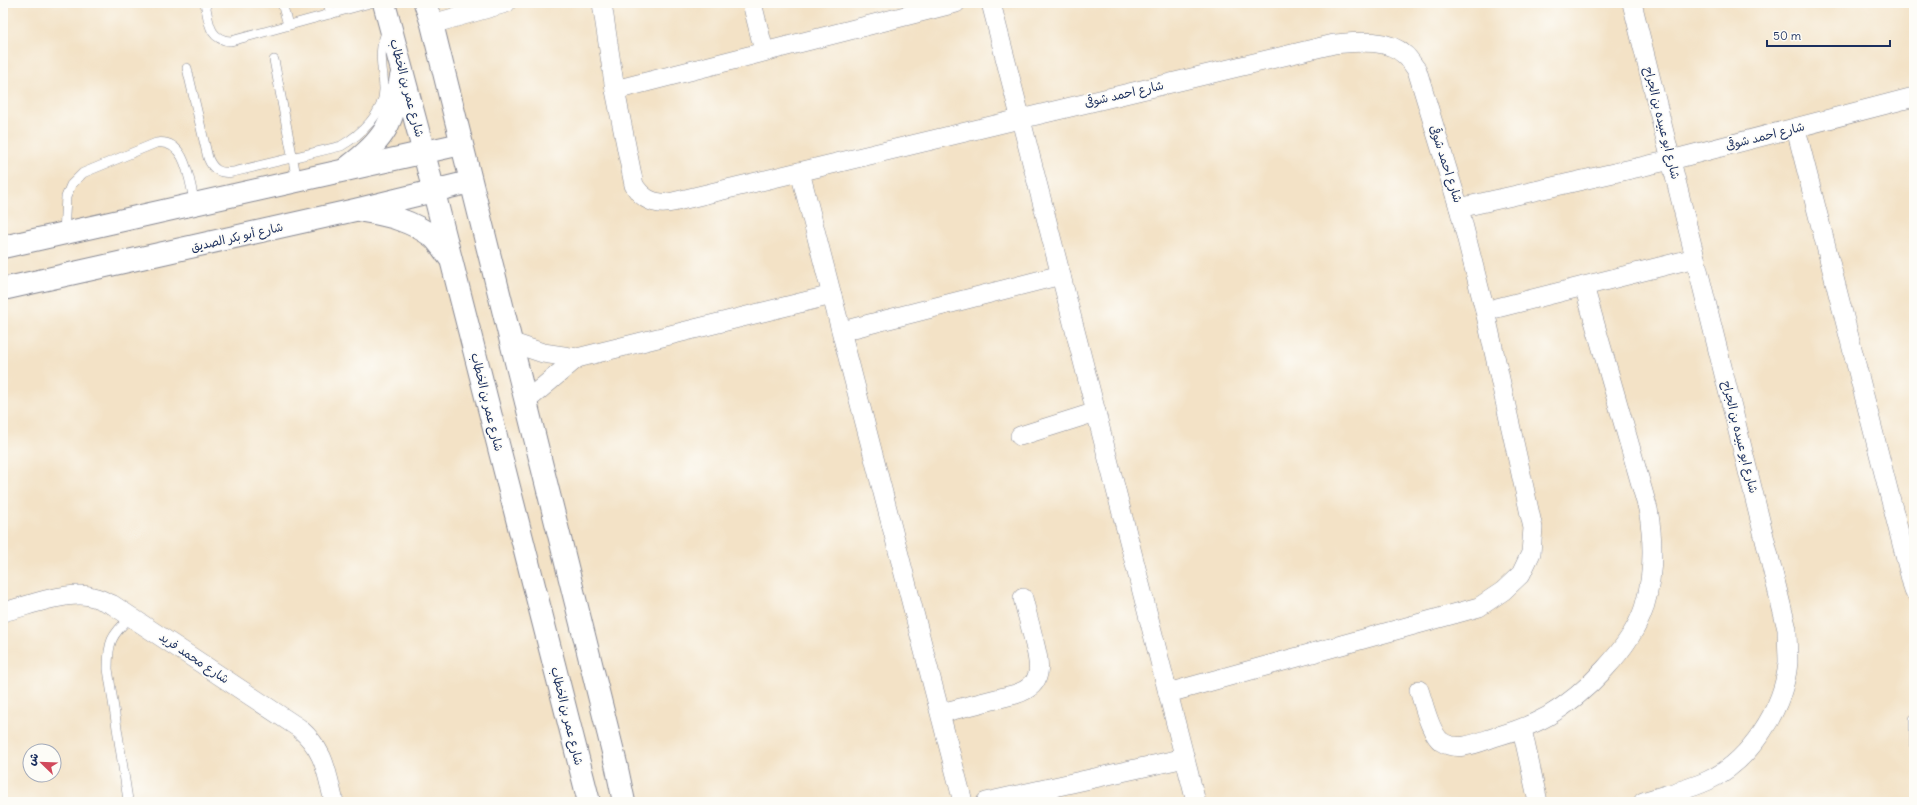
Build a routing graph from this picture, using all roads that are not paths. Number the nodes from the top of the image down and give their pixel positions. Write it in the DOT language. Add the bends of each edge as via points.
graph roads {
  1 [pos="205,3"];
  2 [pos="282,3"];
  3 [pos="328,3"];
  4 [pos="370,3"];
  5 [pos="384,3"];
  6 [pos="425,3"];
  7 [pos="506,3"];
  8 [pos="602,3"];
  9 [pos="752,3"];
  10 [pos="956,3"];
  11 [pos="991,3"];
  12 [pos="1632,3"];
  13 [pos="909,9"];
  14 [pos="331,14"];
  15 [pos="390,24"];
  16 [pos="432,24"];
  17 [pos="288,25"];
  18 [pos="764,51"];
  19 [pos="274,60"];
  20 [pos="187,68"];
  21 [pos="402,70"];
  22 [pos="615,90"];
  23 [pos="1914,97"];
  24 [pos="1021,118"];
  25 [pos="1796,129"];
  26 [pos="461,144"];
  27 [pos="424,153"];
  28 [pos="293,157"];
  29 [pos="1671,160"];
  30 [pos="343,171"];
  31 [pos="800,172"];
  32 [pos="297,181"];
  33 [pos="470,182"];
  34 [pos="433,191"];
  35 [pos="195,204"];
  36 [pos="1459,208"];
  37 [pos="355,210"];
  38 [pos="64,233"];
  39 [pos="3,247"];
  40 [pos="1695,258"];
  41 [pos="452,260"];
  42 [pos="1061,276"];
  43 [pos="1584,286"];
  44 [pos="3,289"];
  45 [pos="832,295"];
  46 [pos="1485,311"];
  47 [pos="842,331"];
  48 [pos="510,342"];
  49 [pos="577,358"];
  50 [pos="525,402"];
  51 [pos="1096,412"];
  52 [pos="1020,436"];
  53 [pos="1914,591"];
  54 [pos="1023,598"];
  55 [pos="3,612"];
  56 [pos="131,617"];
  57 [pos="1419,690"];
  58 [pos="1168,693"];
  59 [pos="941,713"];
  60 [pos="1914,719"];
  61 [pos="1522,729"];
  62 [pos="1914,744"];
  63 [pos="1185,758"];
  64 [pos="616,764"];
  65 [pos="581,773"];
  66 [pos="128,800"];
  67 [pos="334,802"];
  68 [pos="589,802"];
  69 [pos="624,802"];
  70 [pos="963,802"];
  71 [pos="986,802"];
  72 [pos="1196,802"];
  73 [pos="1538,802"];
  74 [pos="1643,802"];
  1 -- 17 [label="lane" via="211,29 215,37 223,41"];
  2 -- 17 [label="lane"];
  3 -- 14 [label="lane"];
  4 -- 14 [label="lane"];
  5 -- 15 [label="street, شارع عمر بن الخطاب"];
  6 -- 16 [label="street"];
  7 -- 16 [label="street"];
  8 -- 22 [label="street, شارع احمد شوقى"];
  9 -- 18 [label="street"];
  10 -- 13 [label="street"];
  11 -- 24 [label="street"];
  12 -- 29 [label="street, شارع ابو عبيده بن الجراح"];
  13 -- 18 [label="street"];
  14 -- 17 [label="lane"];
  15 -- 21 [label="street, شارع عمر بن الخطاب"];
  15 -- 28 [label="lane" via="384,35 380,54 384,90 379,108 370,124 357,137 341,146"];
  16 -- 26 [label="street"];
  18 -- 22 [label="street"];
  19 -- 28 [label="lane"];
  20 -- 28 [label="lane" via="208,158 217,171 233,172"];
  21 -- 27 [label="street, شارع عمر بن الخطاب"];
  21 -- 30 [label="street" via="396,105 385,133 369,151"];
  22 -- 31 [label="street, شارع احمد شوقى" via="634,185 638,192 650,201 666,204"];
  23 -- 25 [label="street, شارع احمد شوقى"];
  24 -- 31 [label="street, شارع احمد شوقى"];
  24 -- 36 [label="street, شارع احمد شوقى" via="1334,44 1367,41 1389,46 1405,55 1417,70"];
  24 -- 42 [label="street"];
  25 -- 29 [label="street, شارع احمد شوقى"];
  25 -- 53 [label="street"];
  26 -- 27 [label="street"];
  26 -- 33 [label="street"];
  27 -- 30 [label="street"];
  27 -- 34 [label="street, شارع عمر بن الخطاب"];
  28 -- 32 [label="lane"];
  29 -- 36 [label="street, شارع احمد شوقى"];
  29 -- 40 [label="street, شارع ابو عبيده بن الجراح"];
  30 -- 32 [label="street"];
  31 -- 45 [label="street"];
  32 -- 35 [label="street"];
  33 -- 34 [label="street, شارع أبو بكر الصديق"];
  33 -- 48 [label="street"];
  34 -- 37 [label="street, شارع أبو بكر الصديق"];
  34 -- 41 [label="street, شارع عمر بن الخطاب"];
  35 -- 38 [label="street"];
  35 -- 38 [label="lane" via="182,156 176,146 163,142 156,143 83,173 71,185 66,197"];
  36 -- 46 [label="street"];
  37 -- 41 [label="street" via="410,222 434,238"];
  37 -- 44 [label="street, شارع أبو بكر الصديق"];
  38 -- 39 [label="street"];
  40 -- 43 [label="street"];
  40 -- 74 [label="street, شارع ابو عبيده بن الجراح" via="1787,629 1788,663 1780,698 1767,725 1730,768 1707,781"];
  41 -- 65 [label="street, شارع عمر بن الخطاب"];
  42 -- 47 [label="street"];
  42 -- 51 [label="street"];
  43 -- 46 [label="street"];
  43 -- 61 [label="street" via="1648,509 1652,530 1652,572 1644,609 1623,646 1570,701"];
  45 -- 47 [label="street"];
  45 -- 49 [label="street"];
  46 -- 58 [label="street" via="1534,528 1531,553 1521,574 1503,591 1479,607"];
  47 -- 59 [label="street"];
  48 -- 49 [label="street" via="543,353"];
  48 -- 50 [label="street"];
  49 -- 50 [label="street"];
  50 -- 64 [label="street"];
  51 -- 52 [label="street"];
  51 -- 58 [label="street"];
  54 -- 59 [label="street" via="1040,662 1034,683 1016,694"];
  55 -- 56 [label="street, شارع محمد فريد" via="80,595 97,598"];
  56 -- 66 [label="lane" via="116,630 108,649 108,669"];
  56 -- 67 [label="street, شارع محمد فريد" via="299,728 322,754"];
  57 -- 61 [label="street" via="1436,735 1448,745 1463,746"];
  58 -- 63 [label="street"];
  59 -- 70 [label="street"];
  60 -- 62 [label="lane"];
  61 -- 73 [label="street"];
  63 -- 71 [label="street"];
  63 -- 72 [label="street"];
  64 -- 65 [label="street" via="603,779 594,779"];
  64 -- 69 [label="street"];
  65 -- 68 [label="street, شارع عمر بن الخطاب"];
}
